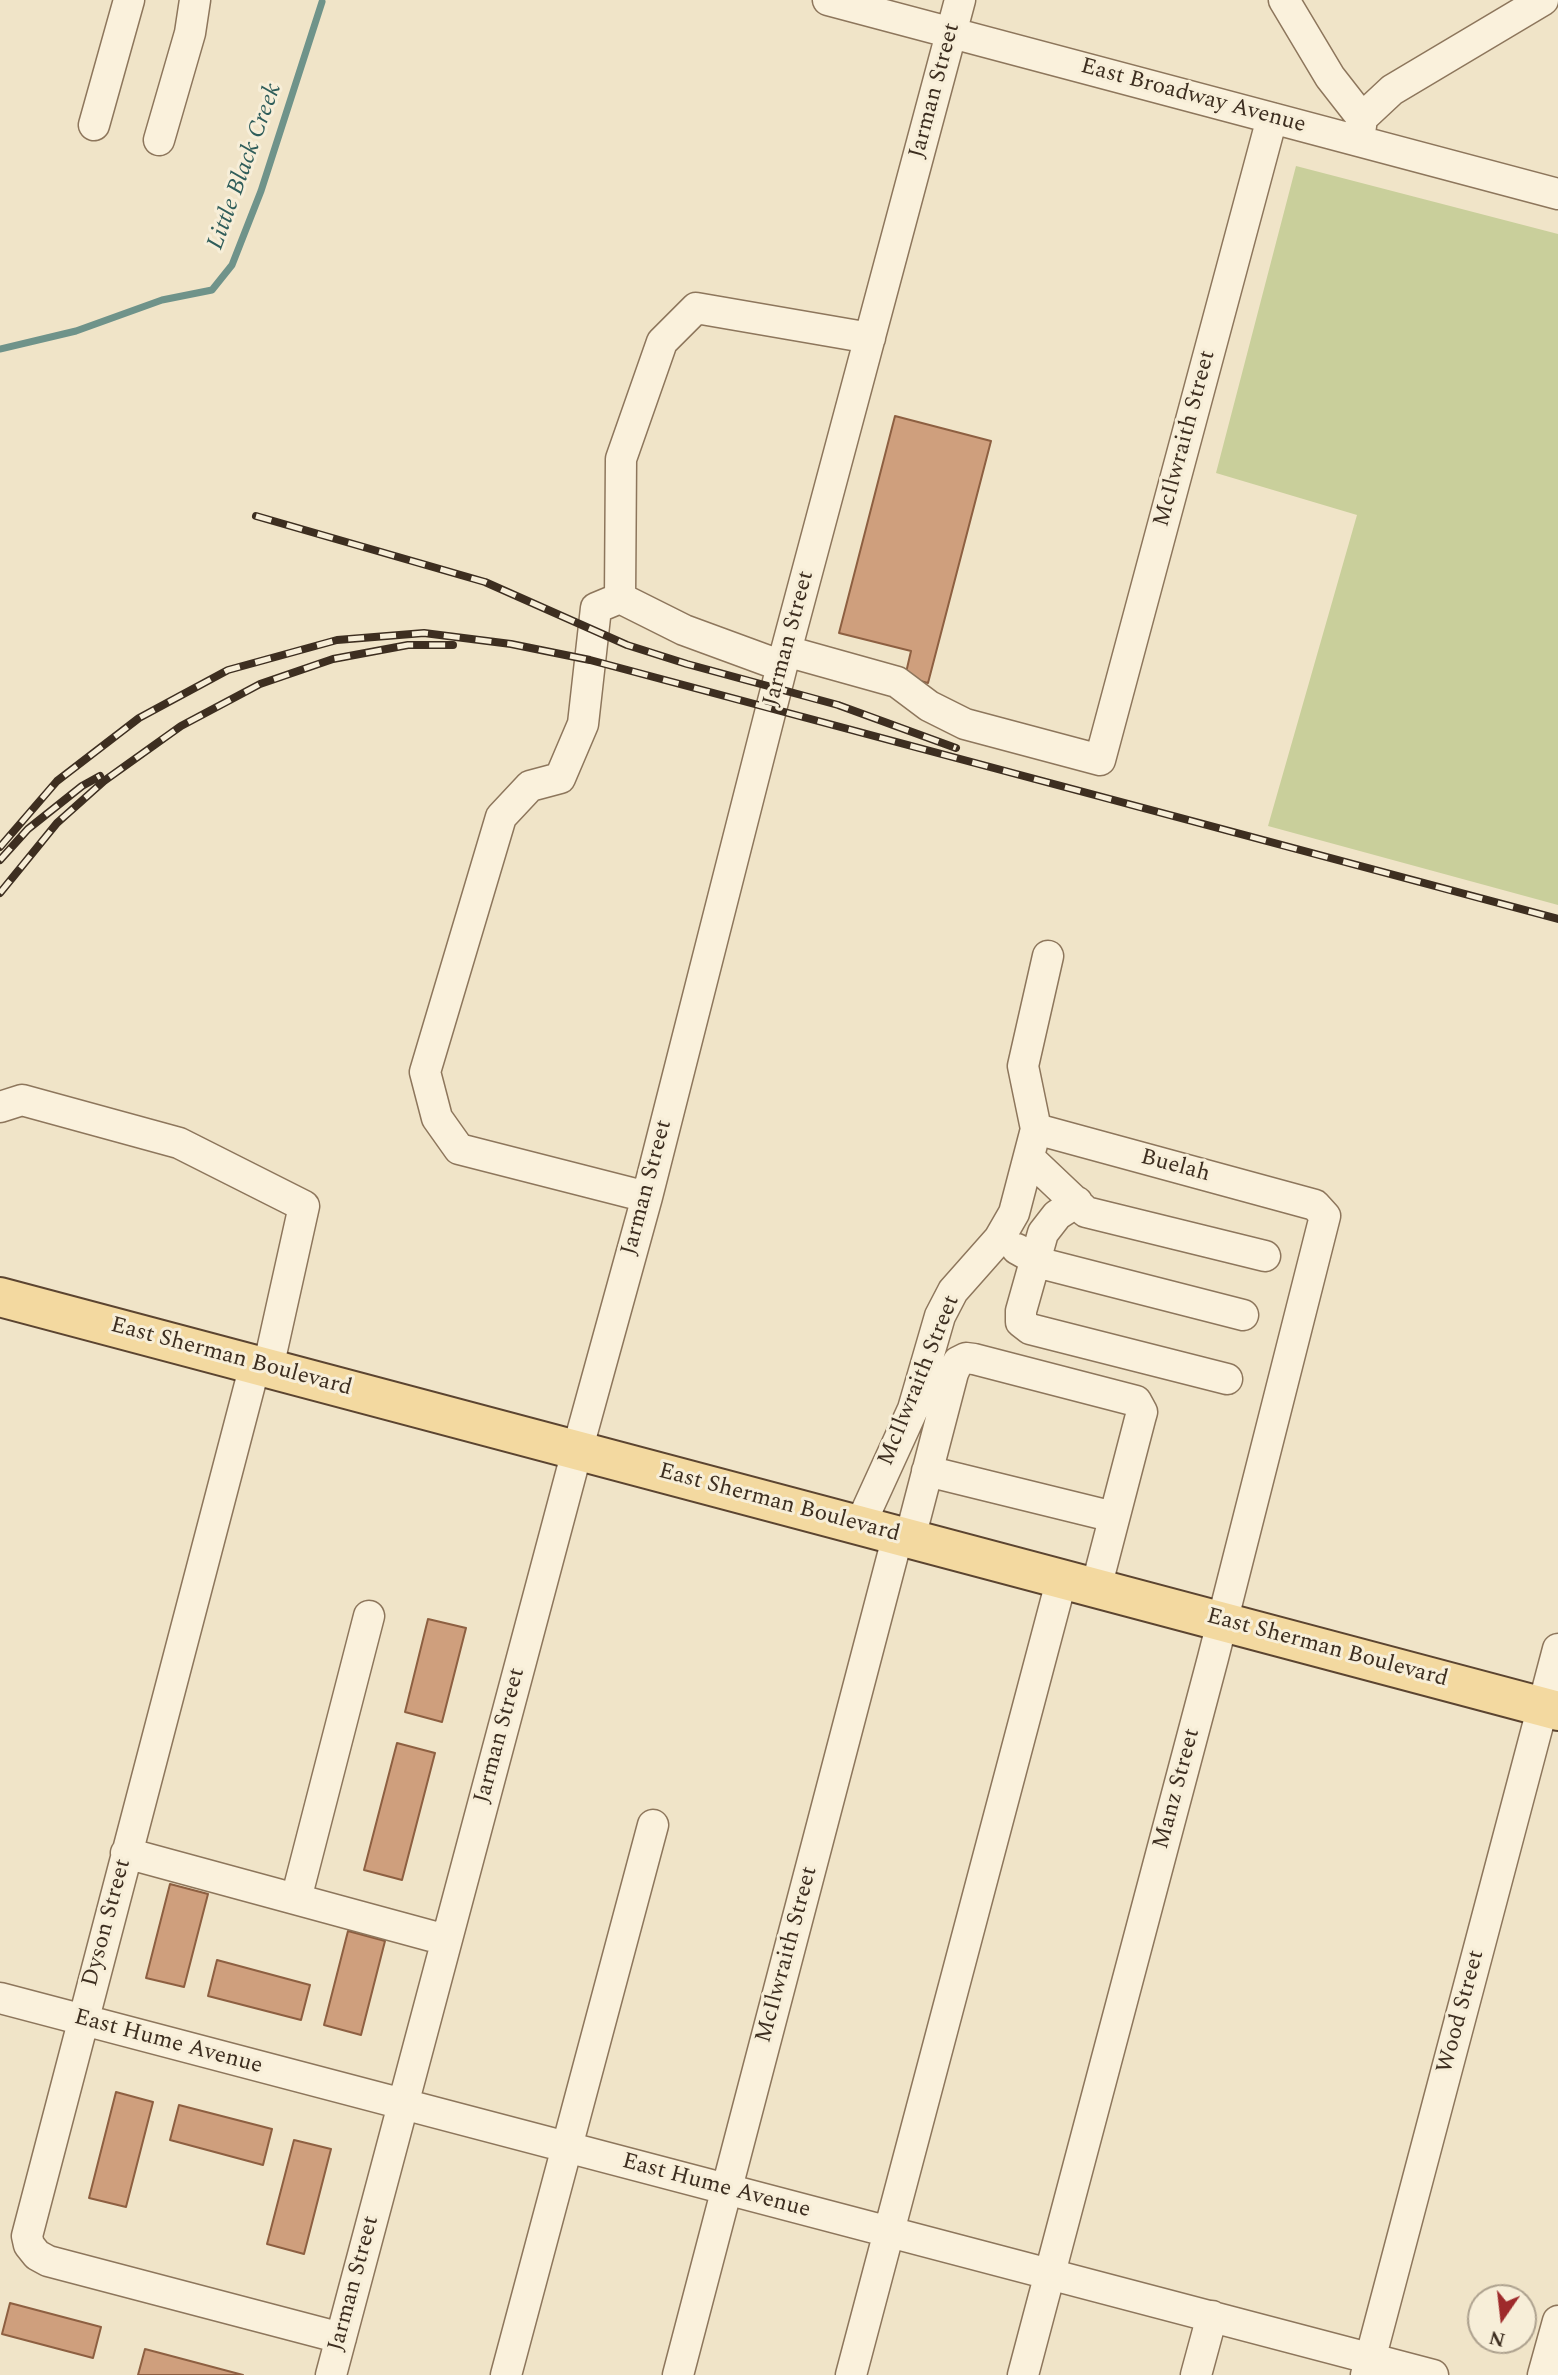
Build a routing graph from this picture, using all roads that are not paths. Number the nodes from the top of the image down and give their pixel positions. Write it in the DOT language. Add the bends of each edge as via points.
graph roads {
  1 [pos="129,0"];
  2 [pos="195,0"];
  3 [pos="828,0"];
  4 [pos="960,0"];
  5 [pos="1284,0"];
  6 [pos="1543,0"];
  7 [pos="951,33"];
  8 [pos="1272,118"];
  9 [pos="94,125"];
  10 [pos="1360,130"];
  11 [pos="159,140"];
  12 [pos="1558,194"];
  13 [pos="870,338"];
  14 [pos="620,598"];
  15 [pos="784,658"];
  16 [pos="1048,956"];
  17 [pos="0,1107"];
  18 [pos="1036,1129"];
  19 [pos="1029,1158"];
  20 [pos="647,1197"];
  21 [pos="1077,1202"];
  22 [pos="1315,1205"];
  23 [pos="999,1239"];
  24 [pos="1265,1256"];
  25 [pos="1034,1259"];
  26 [pos="0,1297"];
  27 [pos="1243,1315"];
  28 [pos="261,1366"];
  29 [pos="1227,1379"];
  30 [pos="577,1451"];
  31 [pos="927,1471"];
  32 [pos="1114,1517"];
  33 [pos="860,1525"];
  34 [pos="904,1537"];
  35 [pos="1079,1583"];
  36 [pos="369,1616"];
  37 [pos="1222,1621"];
  38 [pos="1558,1649"];
  39 [pos="1550,1709"];
  40 [pos="653,1825"];
  41 [pos="126,1853"];
  42 [pos="296,1899"];
  43 [pos="446,1940"];
  44 [pos="0,1998"];
  45 [pos="83,2020"];
  46 [pos="402,2104"];
  47 [pos="567,2148"];
  48 [pos="727,2190"];
  49 [pos="889,2232"];
  50 [pos="1049,2273"];
  51 [pos="1212,2316"];
  52 [pos="1558,2321"];
  53 [pos="341,2338"];
  54 [pos="1368,2367"];
  55 [pos="331,2375"];
  56 [pos="506,2375"];
  57 [pos="677,2375"];
  58 [pos="851,2375"];
  59 [pos="1023,2375"];
  60 [pos="1196,2375"];
  61 [pos="1433,2375"];
  62 [pos="1543,2375"];
  1 -- 9 [label="street"];
  2 -- 11 [label="street"];
  3 -- 7 [label="street, East Broadway Avenue"];
  4 -- 7 [label="street, Jarman Street"];
  5 -- 10 [label="street"];
  6 -- 10 [label="street" via="1392,90"];
  7 -- 8 [label="street, East Broadway Avenue"];
  7 -- 13 [label="street, Jarman Street"];
  8 -- 10 [label="street, East Broadway Avenue"];
  8 -- 15 [label="street, McIlwraith Street" via="1100,760 965,724 929,706 897,682"];
  10 -- 12 [label="street, East Broadway Avenue"];
  13 -- 14 [label="street" via="696,308 662,342 621,459"];
  13 -- 15 [label="street, Jarman Street"];
  14 -- 15 [label="street" via="684,630"];
  14 -- 20 [label="street" via="596,608 583,724 560,778 530,786 501,817 425,1072 437,1118 459,1149"];
  15 -- 20 [label="street, Jarman Street"];
  16 -- 18 [label="street" via="1023,1066"];
  17 -- 28 [label="street, Dyson Street" via="22,1100 178,1143 304,1206"];
  18 -- 19 [label="street, McIlwraith Street"];
  18 -- 22 [label="street, Buelah"];
  19 -- 21 [label="street"];
  19 -- 23 [label="street, McIlwraith Street" via="1014,1213"];
  20 -- 30 [label="street, Jarman Street"];
  21 -- 24 [label="street" via="1086,1212"];
  21 -- 25 [label="street" via="1056,1215 1042,1233"];
  22 -- 37 [label="street, Manz Street" via="1325,1216"];
  23 -- 25 [label="street"];
  23 -- 33 [label="street, McIlwraith Street" via="953,1291 940,1316 913,1409"];
  25 -- 27 [label="street"];
  25 -- 29 [label="street" via="1021,1311 1021,1322 1030,1329"];
  26 -- 28 [label="main road, East Sherman Boulevard"];
  28 -- 30 [label="main road, East Sherman Boulevard"];
  28 -- 41 [label="street, Dyson Street"];
  30 -- 33 [label="main road, East Sherman Boulevard"];
  30 -- 43 [label="street, Jarman Street"];
  31 -- 32 [label="street"];
  31 -- 32 [label="street, McIlwraith Street" via="953,1373 958,1362 974,1359 1136,1401 1142,1412"];
  31 -- 34 [label="street, McIlwraith Street"];
  32 -- 35 [label="street"];
  33 -- 34 [label="main road, East Sherman Boulevard"];
  34 -- 35 [label="main road, East Sherman Boulevard"];
  34 -- 48 [label="street, McIlwraith Street"];
  35 -- 37 [label="main road, East Sherman Boulevard"];
  35 -- 49 [label="street"];
  36 -- 42 [label="street"];
  37 -- 39 [label="main road, East Sherman Boulevard"];
  37 -- 50 [label="street, Manz Street"];
  38 -- 39 [label="street, Wood Street"];
  39 -- 54 [label="street, Wood Street"];
  40 -- 47 [label="street"];
  41 -- 42 [label="street"];
  41 -- 45 [label="street, Dyson Street"];
  42 -- 43 [label="street"];
  43 -- 46 [label="street, Jarman Street"];
  44 -- 45 [label="street, East Hume Avenue"];
  45 -- 46 [label="street, East Hume Avenue"];
  45 -- 53 [label="street, Dyson Street" via="28,2228 29,2245 37,2255"];
  46 -- 47 [label="street, East Hume Avenue"];
  46 -- 53 [label="street, Jarman Street"];
  47 -- 48 [label="street, East Hume Avenue"];
  47 -- 56 [label="street"];
  48 -- 49 [label="street, East Hume Avenue"];
  48 -- 57 [label="street, McIlwraith Street"];
  49 -- 50 [label="street, East Hume Avenue"];
  49 -- 58 [label="street"];
  50 -- 51 [label="street, East Hume Avenue"];
  50 -- 59 [label="street, Manz Street"];
  51 -- 54 [label="street, East Hume Avenue"];
  51 -- 60 [label="street"];
  52 -- 62 [label="street"];
  53 -- 55 [label="street, Jarman Street"];
  54 -- 61 [label="street, East Hume Avenue"];
}
